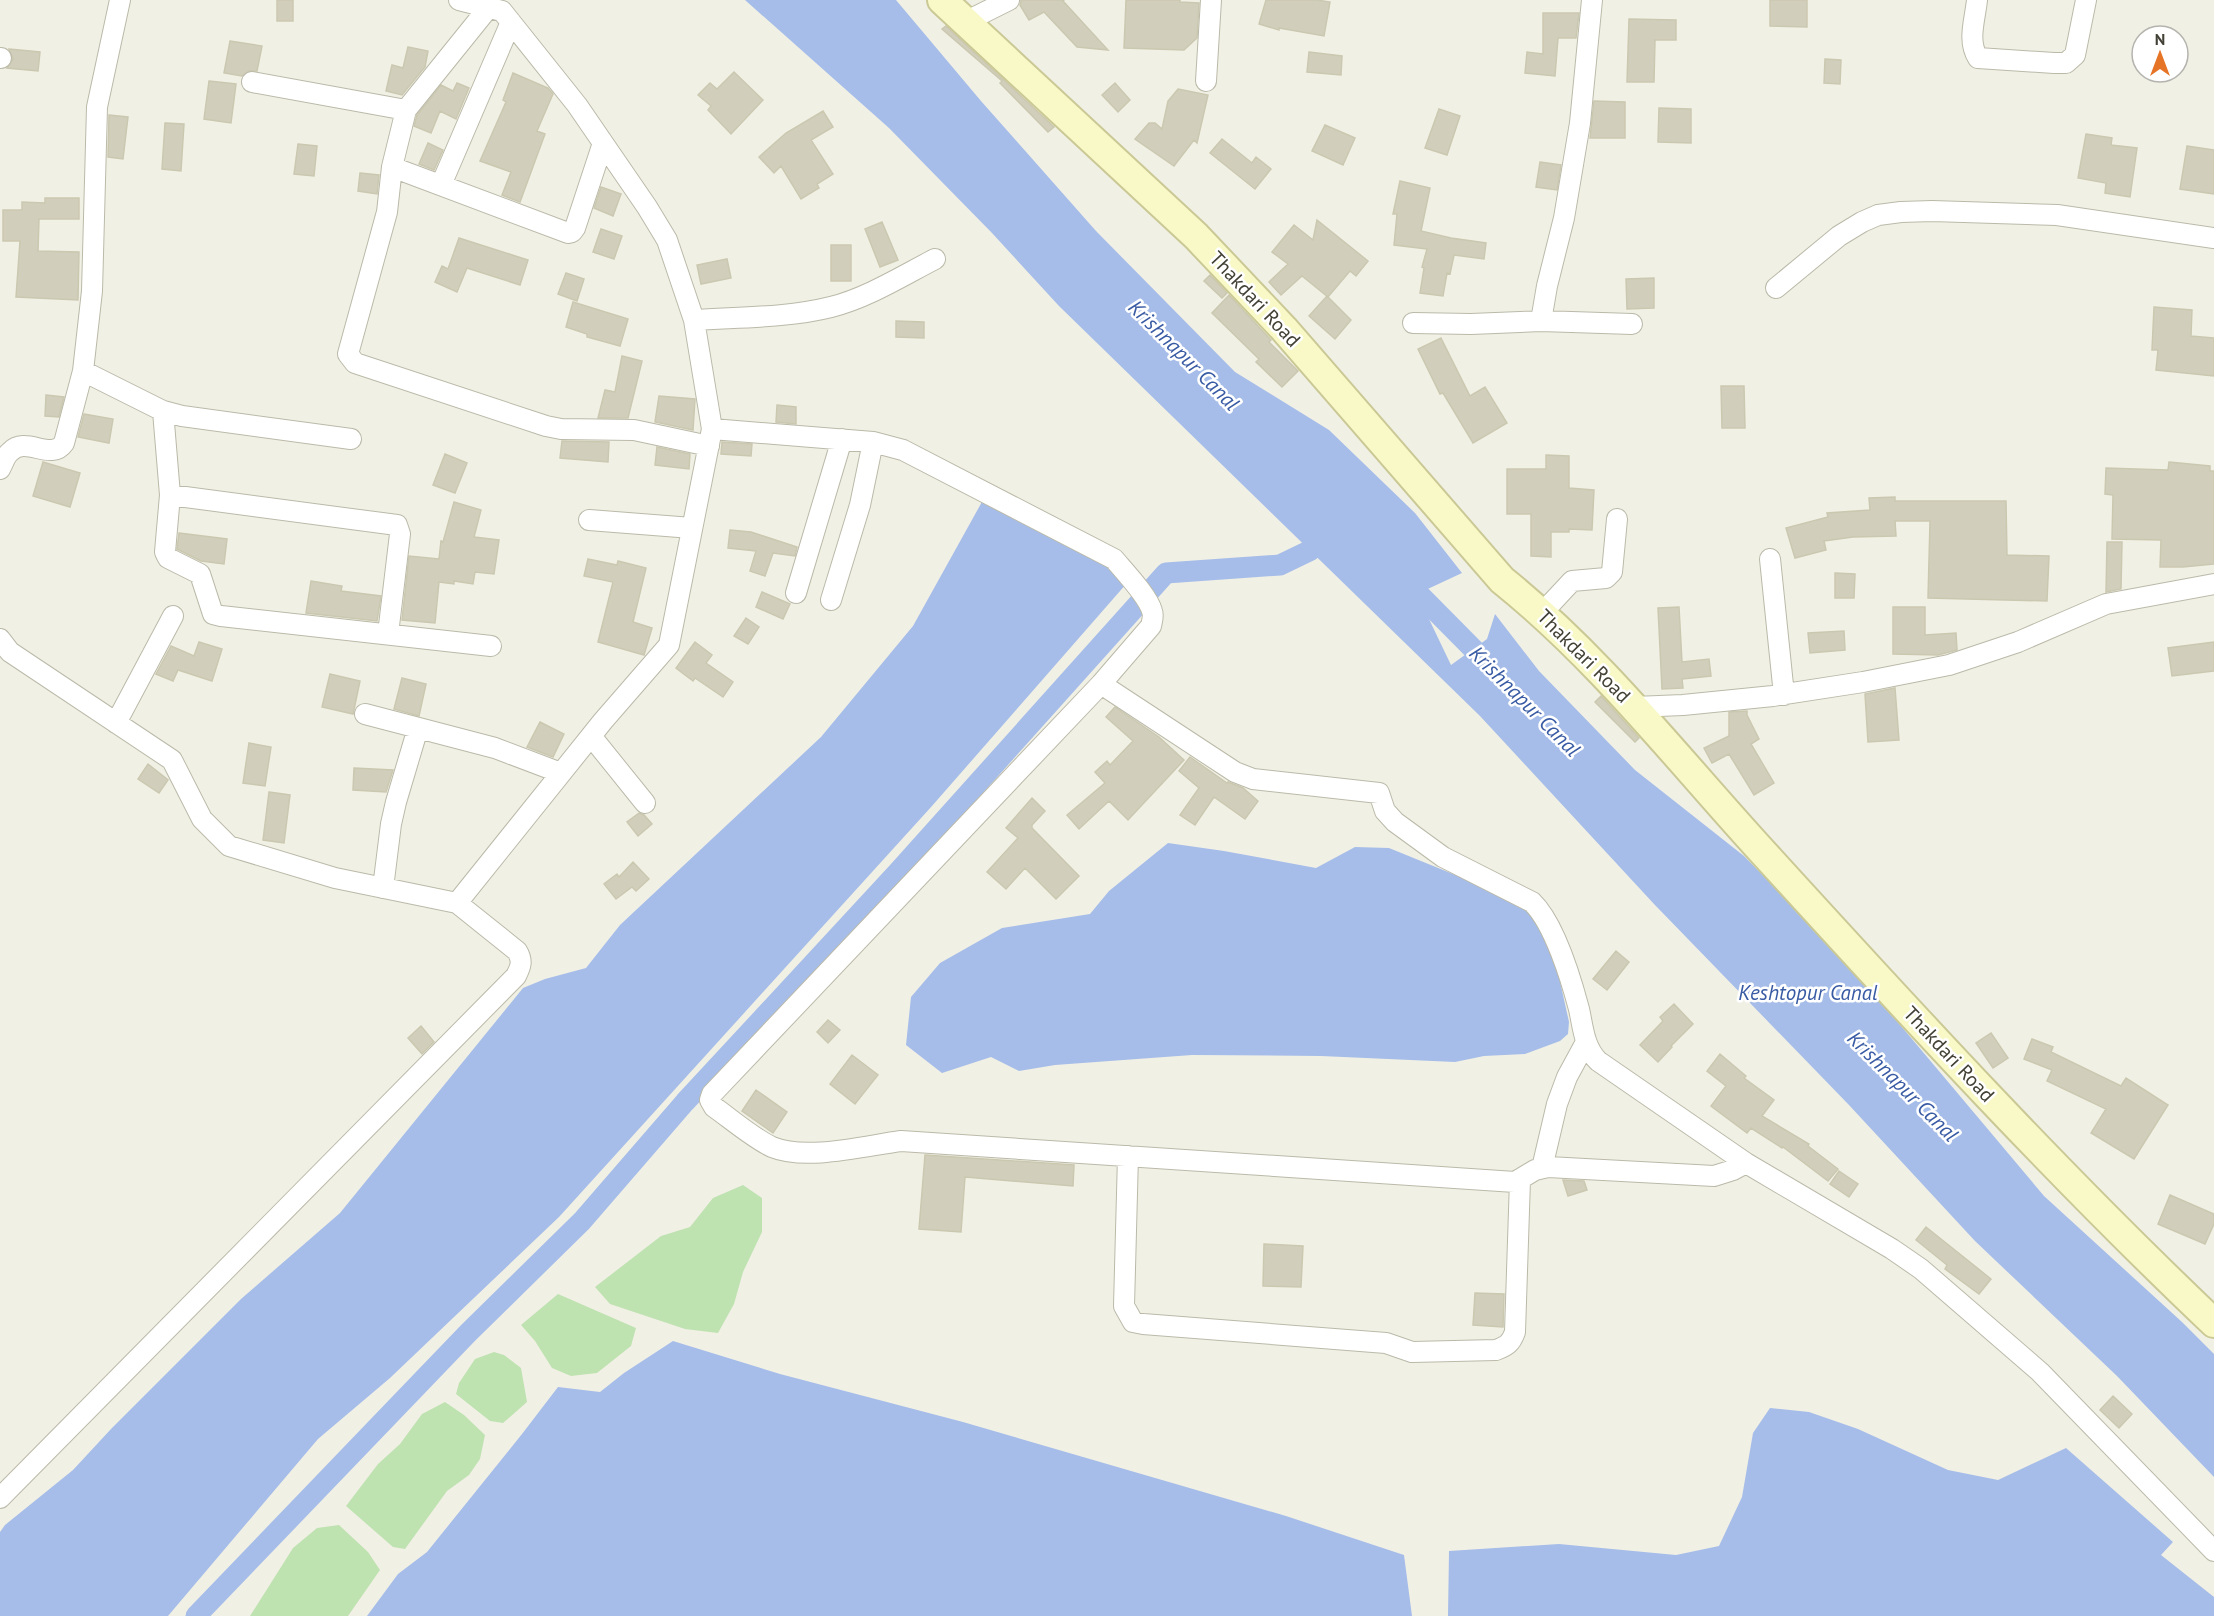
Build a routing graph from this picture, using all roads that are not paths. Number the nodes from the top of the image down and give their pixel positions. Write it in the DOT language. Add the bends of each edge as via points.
graph roads {
  1 [pos="120,0"];
  2 [pos="459,0"];
  3 [pos="1009,0"];
  4 [pos="1211,0"];
  5 [pos="1592,0"];
  6 [pos="1977,0"];
  7 [pos="2086,0"];
  8 [pos="951,6"];
  9 [pos="502,10"];
  10 [pos="1206,81"];
  11 [pos="252,82"];
  12 [pos="406,110"];
  13 [pos="603,143"];
  14 [pos="392,167"];
  15 [pos="441,185"];
  16 [pos="2214,238"];
  17 [pos="935,259"];
  18 [pos="1776,288"];
  19 [pos="694,320"];
  20 [pos="1541,321"];
  21 [pos="1413,323"];
  22 [pos="1632,324"];
  23 [pos="83,371"];
  24 [pos="163,411"];
  25 [pos="710,438"];
  26 [pos="351,439"];
  27 [pos="842,440"];
  28 [pos="873,442"];
  29 [pos="0,469"];
  30 [pos="170,495"];
  31 [pos="1617,519"];
  32 [pos="589,520"];
  33 [pos="692,528"];
  34 [pos="1770,560"];
  35 [pos="2214,584"];
  36 [pos="796,592"];
  37 [pos="831,600"];
  38 [pos="1543,612"];
  39 [pos="173,616"];
  40 [pos="388,634"];
  41 [pos="0,639"];
  42 [pos="491,646"];
  43 [pos="1101,684"];
  44 [pos="1784,695"];
  45 [pos="1635,707"];
  46 [pos="365,714"];
  47 [pos="116,723"];
  48 [pos="418,728"];
  49 [pos="591,736"];
  50 [pos="561,773"];
  51 [pos="645,803"];
  52 [pos="383,888"];
  53 [pos="457,903"];
  54 [pos="1586,1042"];
  55 [pos="1128,1156"];
  56 [pos="1746,1163"];
  57 [pos="1542,1168"];
  58 [pos="1520,1180"];
  59 [pos="2214,1323"];
  60 [pos="0,1498"];
  61 [pos="2214,1551"];
  1 -- 23 [label="street" via="98,107 93,291"];
  2 -- 9 [label="street"];
  3 -- 8 [label="street"];
  4 -- 10 [label="street"];
  5 -- 20 [label="street" via="1580,123"];
  6 -- 7 [label="street" via="1972,49 1978,58 2054,63 2066,63 2074,55"];
  8 -- 38 [label="street, Thakdari Road" via="1196,236 1284,328 1502,580"];
  9 -- 12 [label="street"];
  9 -- 13 [label="street"];
  9 -- 15 [label="street"];
  11 -- 12 [label="street"];
  12 -- 14 [label="street"];
  13 -- 15 [label="street" via="573,232"];
  13 -- 19 [label="street" via="667,240"];
  14 -- 15 [label="street"];
  14 -- 25 [label="street" via="387,212 348,354 350,359 546,426"];
  16 -- 18 [label="street" via="2057,215 1901,212 1862,222"];
  17 -- 19 [label="street" via="831,307 788,315"];
  19 -- 25 [label="street"];
  20 -- 21 [label="street"];
  20 -- 22 [label="street"];
  23 -- 24 [label="street"];
  23 -- 29 [label="street" via="61,448 54,451 17,447"];
  24 -- 26 [label="street"];
  24 -- 30 [label="street"];
  25 -- 27 [label="street"];
  25 -- 33 [label="street"];
  27 -- 28 [label="street"];
  27 -- 36 [label="street"];
  28 -- 37 [label="street" via="860,504"];
  28 -- 43 [label="street" via="903,450 1114,559 1148,603 1153,619"];
  30 -- 40 [label="street" via="165,552 168,558 200,574 213,614"];
  30 -- 40 [label="street" via="396,525 400,534"];
  31 -- 38 [label="street" via="1612,572 1606,578 1572,581"];
  32 -- 33 [label="street"];
  33 -- 49 [label="street" via="669,645"];
  34 -- 44 [label="street"];
  35 -- 44 [label="street" via="2106,604 2018,642 1949,665"];
  38 -- 45 [label="street, Thakdari Road"];
  39 -- 47 [label="street"];
  40 -- 42 [label="street"];
  41 -- 47 [label="street" via="10,652"];
  43 -- 54 [label="street" via="1235,772 1253,779 1379,793 1385,811 1395,822 1443,857 1532,902 1547,921 1570,981"];
  43 -- 55 [label="street" via="710,1100 714,1107 770,1146 790,1153 901,1141"];
  44 -- 45 [label="street"];
  45 -- 59 [label="street, Thakdari Road" via="1768,859 2020,1131"];
  46 -- 48 [label="street"];
  47 -- 52 [label="street" via="172,760 202,819 229,846"];
  48 -- 50 [label="street" via="495,748"];
  48 -- 52 [label="street" via="396,802"];
  49 -- 50 [label="street"];
  49 -- 51 [label="street"];
  50 -- 53 [label="street"];
  52 -- 53 [label="street"];
  53 -- 60 [label="street" via="517,951 522,958 516,976"];
  54 -- 56 [label="street" via="1598,1061"];
  54 -- 57 [label="street" via="1557,1104"];
  55 -- 58 [label="street"];
  55 -- 58 [label="street" via="1124,1306 1133,1322 1386,1343 1412,1352 1496,1350 1512,1341"];
  56 -- 57 [label="street" via="1714,1176"];
  56 -- 61 [label="street" via="1921,1269 2040,1372"];
  57 -- 58 [label="street"];
}
